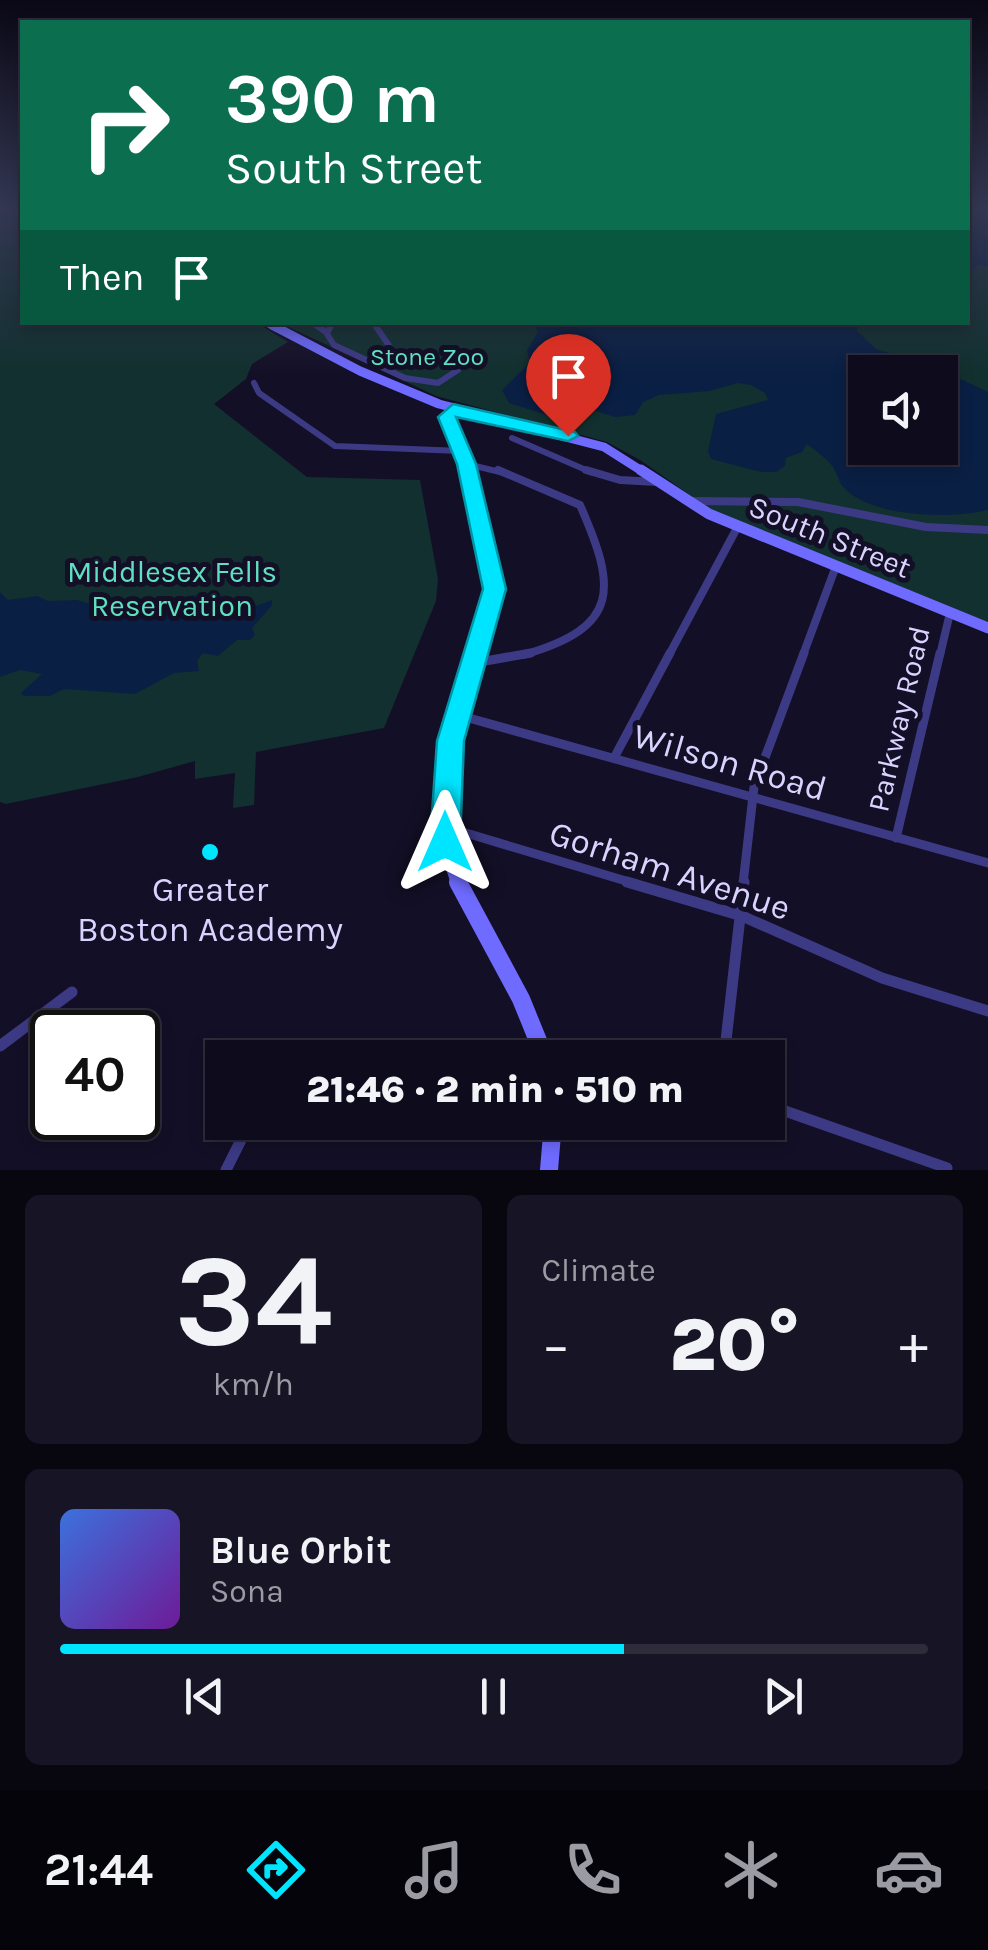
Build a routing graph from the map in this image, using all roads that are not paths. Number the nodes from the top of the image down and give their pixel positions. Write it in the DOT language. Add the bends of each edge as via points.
graph roads {
  1 [pos="273,325"];
  2 [pos="315,325"];
  3 [pos="331,325"];
  4 [pos="375,325"];
  5 [pos="327,333"];
  6 [pos="392,350"];
  7 [pos="458,370"];
  8 [pos="254,384"];
  9 [pos="453,409"];
  10 [pos="512,438"];
  11 [pos="464,458"];
  12 [pos="657,482"];
  13 [pos="687,502"];
  14 [pos="738,526"];
  15 [pos="988,530"];
  16 [pos="836,566"];
  17 [pos="950,613"];
  18 [pos="988,628"];
  19 [pos="474,663"];
  20 [pos="457,715"];
  21 [pos="614,758"];
  22 [pos="752,796"];
  23 [pos="444,834"];
  24 [pos="896,838"];
  25 [pos="988,864"];
  26 [pos="738,915"];
  27 [pos="72,992"];
  28 [pos="988,1011"];
  29 [pos="538,1040"];
  30 [pos="726,1040"];
  31 [pos="0,1046"];
  32 [pos="785,1111"];
  33 [pos="241,1140"];
  34 [pos="552,1140"];
  35 [pos="947,1168"];
  36 [pos="226,1170"];
  37 [pos="549,1170"];
  1 -- 9 [label="main road, South Street"];
  2 -- 5 [label="street"];
  3 -- 5 [label="street"];
  4 -- 6 [label="street"];
  5 -- 7 [label="street" via="338,347 405,378 438,383"];
  8 -- 11 [label="street" via="335,446"];
  9 -- 11 [label="street" via="446,421"];
  9 -- 12 [label="main road, South Street" via="590,442"];
  10 -- 12 [label="street, South Street" via="612,479"];
  11 -- 19 [label="street" via="494,589"];
  11 -- 19 [label="street" via="580,505 607,582 580,631 509,660"];
  12 -- 13 [label="main road, South Street"];
  13 -- 14 [label="main road, South Street"];
  13 -- 15 [label="street" via="798,502 926,527"];
  14 -- 16 [label="main road, South Street"];
  14 -- 21 [label="street"];
  16 -- 17 [label="main road, South Street"];
  16 -- 22 [label="street"];
  17 -- 18 [label="main road, South Street"];
  17 -- 24 [label="street, Parkway Road"];
  19 -- 20 [label="street"];
  20 -- 21 [label="street, Wilson Road"];
  20 -- 23 [label="main road"];
  21 -- 22 [label="street, Wilson Road"];
  22 -- 24 [label="street, Wilson Road"];
  22 -- 26 [label="street"];
  23 -- 26 [label="street, Gorham Avenue" via="464,833"];
  23 -- 29 [label="main road" via="460,887"];
  24 -- 25 [label="street, Wilson Road"];
  26 -- 28 [label="street, Gorham Avenue" via="882,978"];
  26 -- 30 [label="street"];
  27 -- 31 [label="street"];
  32 -- 35 [label="street"];
  33 -- 36 [label="street"];
  34 -- 37 [label="main road"];
}
